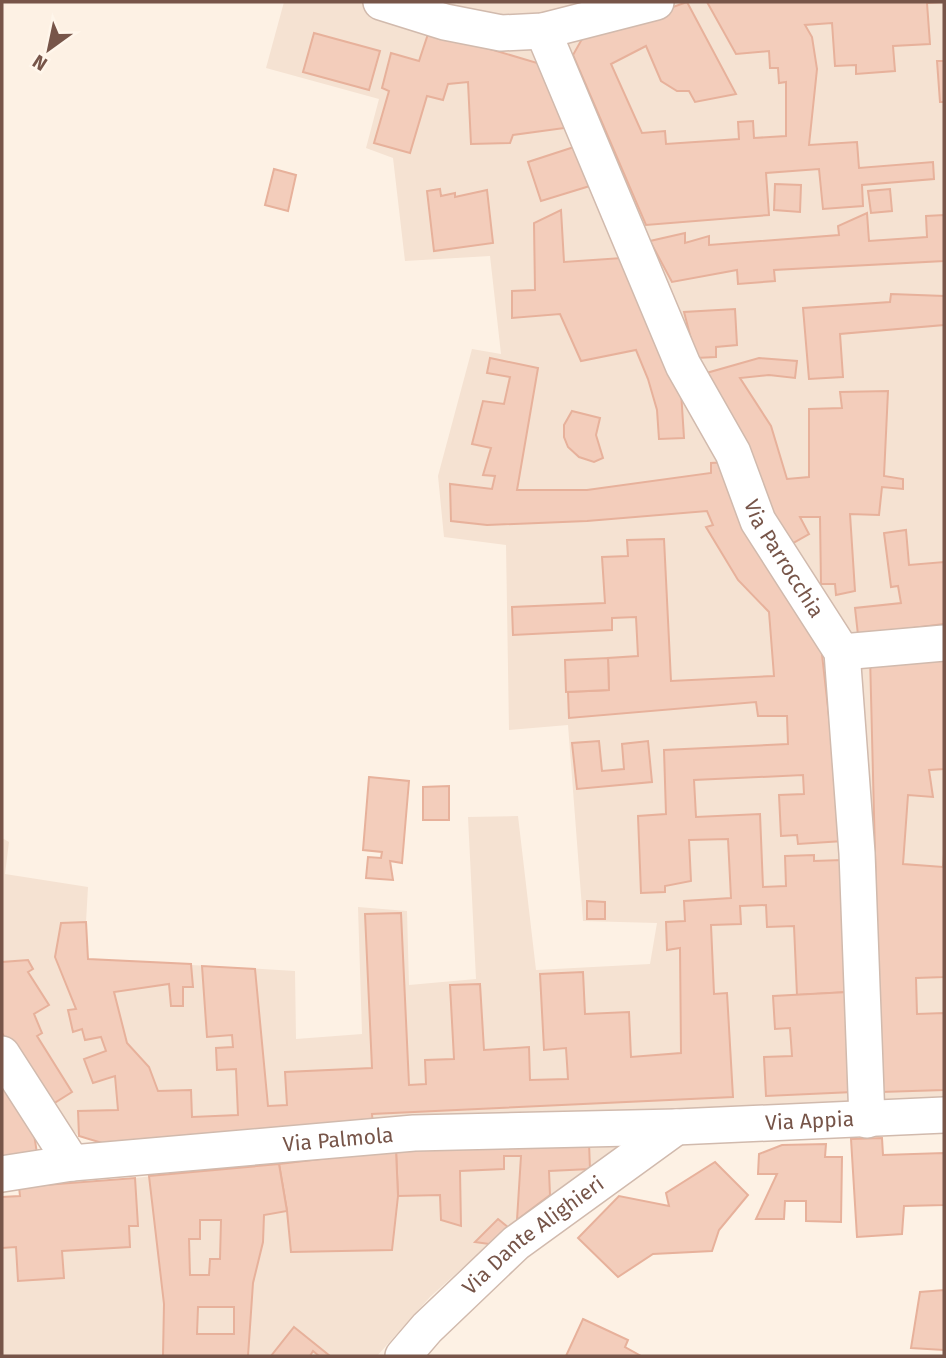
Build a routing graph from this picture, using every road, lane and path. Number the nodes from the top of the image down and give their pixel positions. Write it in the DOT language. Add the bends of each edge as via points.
graph roads {
  1 [pos="381,2"];
  2 [pos="656,2"];
  3 [pos="543,31"];
  4 [pos="944,643"];
  5 [pos="842,652"];
  6 [pos="2,1054"];
  7 [pos="944,1115"];
  8 [pos="867,1120"];
  9 [pos="676,1127"];
  10 [pos="72,1163"];
  11 [pos="2,1174"];
  12 [pos="403,1356"];
  1 -- 3 [label="street" via="500,33"];
  2 -- 3 [label="street"];
  3 -- 5 [label="street, Via Parrocchia" via="683,365 733,453 758,521"];
  4 -- 5 [label="street"];
  5 -- 8 [label="street, Via Parrocchia" via="857,853"];
  6 -- 10 [label="street"];
  7 -- 8 [label="street, Via Appia"];
  8 -- 9 [label="street, Via Appia"];
  9 -- 10 [label="street, Via Palmola" via="414,1133"];
  9 -- 12 [label="street, Via Dante Alighieri" via="516,1243"];
  10 -- 11 [label="street, Via Palmola"];
}
